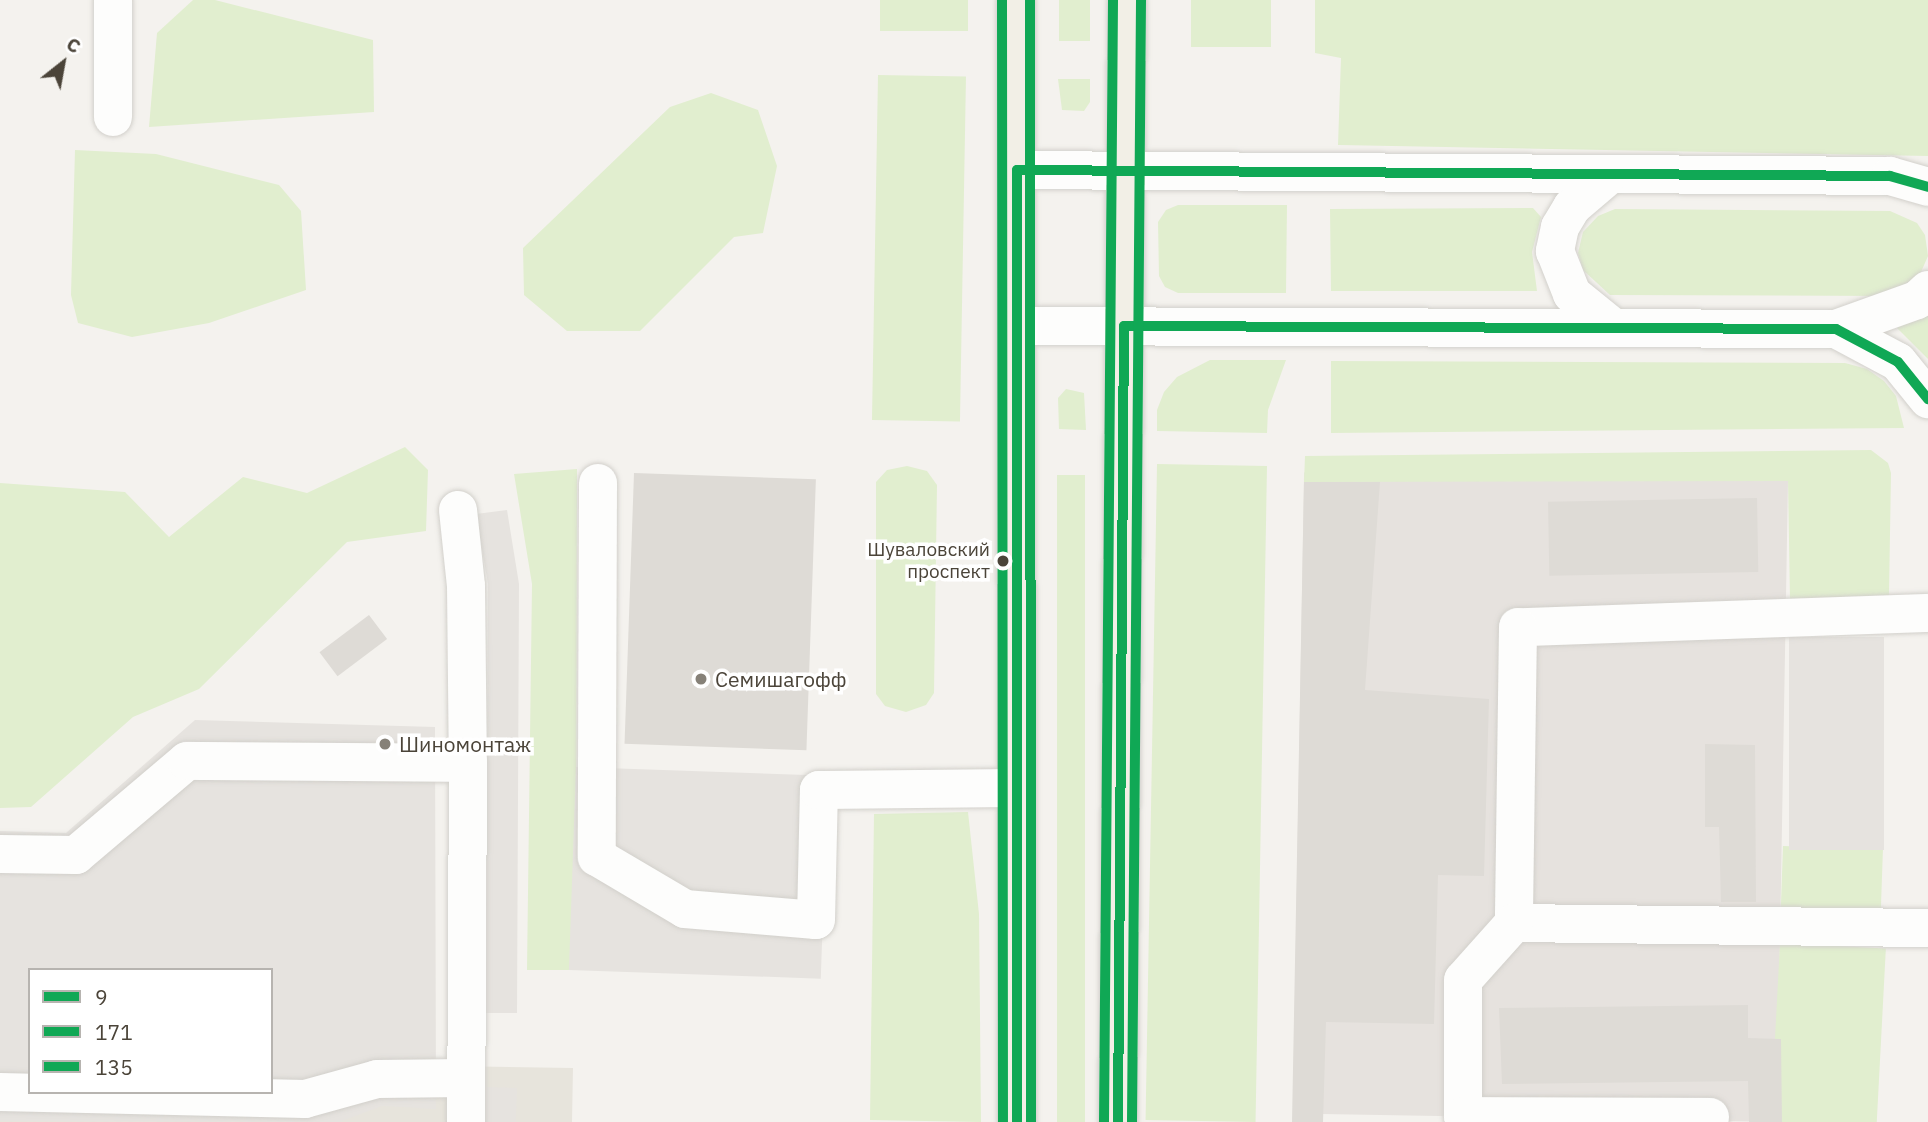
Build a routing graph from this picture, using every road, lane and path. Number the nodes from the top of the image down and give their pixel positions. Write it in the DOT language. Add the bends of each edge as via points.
graph roads {
  1 [pos="113,0"];
  2 [pos="1016,0"];
  3 [pos="1127,0"];
  4 [pos="113,117"];
  5 [pos="1017,170"];
  6 [pos="1126,171"];
  7 [pos="1607,177"];
  8 [pos="1928,187"];
  9 [pos="1928,290"];
  10 [pos="1124,326"];
  11 [pos="1017,327"];
  12 [pos="1614,328"];
  13 [pos="1836,329"];
  14 [pos="1928,399"];
  15 [pos="598,483"];
  16 [pos="458,510"];
  17 [pos="1928,613"];
  18 [pos="468,763"];
  19 [pos="1017,788"];
  20 [pos="0,854"];
  21 [pos="1514,923"];
  22 [pos="1928,928"];
  23 [pos="466,1079"];
  24 [pos="0,1093"];
  25 [pos="28,1094"];
  26 [pos="51,1094"];
  27 [pos="1710,1118"];
  28 [pos="466,1122"];
  29 [pos="1017,1122"];
  30 [pos="1118,1122"];
  1 -- 4 [label="street"];
  2 -- 5 [label="main road"];
  3 -- 6 [label="main road"];
  5 -- 6 [label="street"];
  5 -- 11 [label="main road"];
  6 -- 7 [label="street"];
  6 -- 10 [label="main road"];
  7 -- 8 [label="street" via="1891,176"];
  7 -- 12 [label="street" via="1572,207 1560,227 1555,251 1572,294"];
  9 -- 13 [label="street" via="1917,300"];
  10 -- 11 [label="street"];
  10 -- 12 [label="street"];
  10 -- 30 [label="main road"];
  11 -- 19 [label="main road"];
  12 -- 13 [label="street"];
  13 -- 14 [label="street" via="1898,362"];
  15 -- 19 [label="street" via="597,858 685,909 816,920 819,790"];
  16 -- 18 [label="street" via="467,586"];
  17 -- 21 [label="street" via="1518,627"];
  18 -- 20 [label="street" via="187,761 76,855"];
  18 -- 23 [label="street"];
  19 -- 29 [label="main road"];
  21 -- 22 [label="street"];
  21 -- 27 [label="street" via="1463,980 1463,1116"];
  23 -- 26 [label="street" via="377,1079 304,1099"];
  23 -- 28 [label="street"];
  24 -- 25 [label="street"];
}
